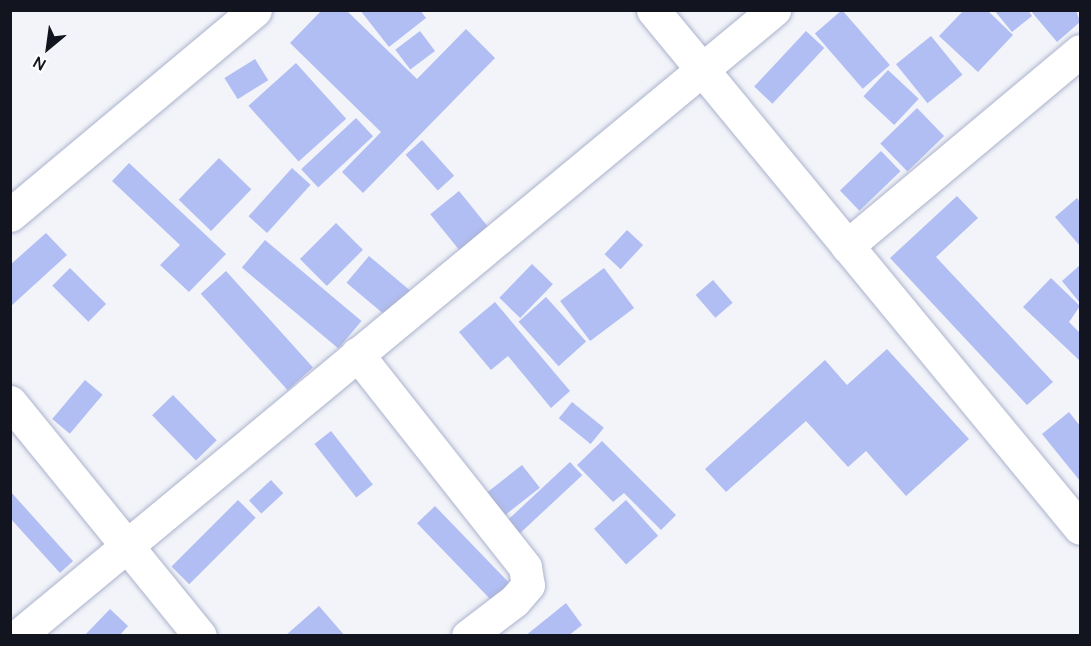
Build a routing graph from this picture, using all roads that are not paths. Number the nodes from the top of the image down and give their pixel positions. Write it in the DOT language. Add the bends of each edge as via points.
graph roads {
  1 [pos="255,10"];
  2 [pos="652,10"];
  3 [pos="774,10"];
  4 [pos="1080,51"];
  5 [pos="702,70"];
  6 [pos="10,215"];
  7 [pos="847,246"];
  8 [pos="357,354"];
  9 [pos="10,402"];
  10 [pos="1080,528"];
  11 [pos="128,544"];
  12 [pos="18,636"];
  13 [pos="200,636"];
  14 [pos="468,636"];
  1 -- 6 [label="street"];
  2 -- 5 [label="street"];
  3 -- 5 [label="street"];
  4 -- 7 [label="street"];
  5 -- 7 [label="street"];
  5 -- 8 [label="street"];
  7 -- 10 [label="street"];
  8 -- 11 [label="street"];
  8 -- 14 [label="street" via="525,567 528,585 514,601"];
  9 -- 11 [label="street"];
  11 -- 12 [label="street"];
  11 -- 13 [label="street"];
}
